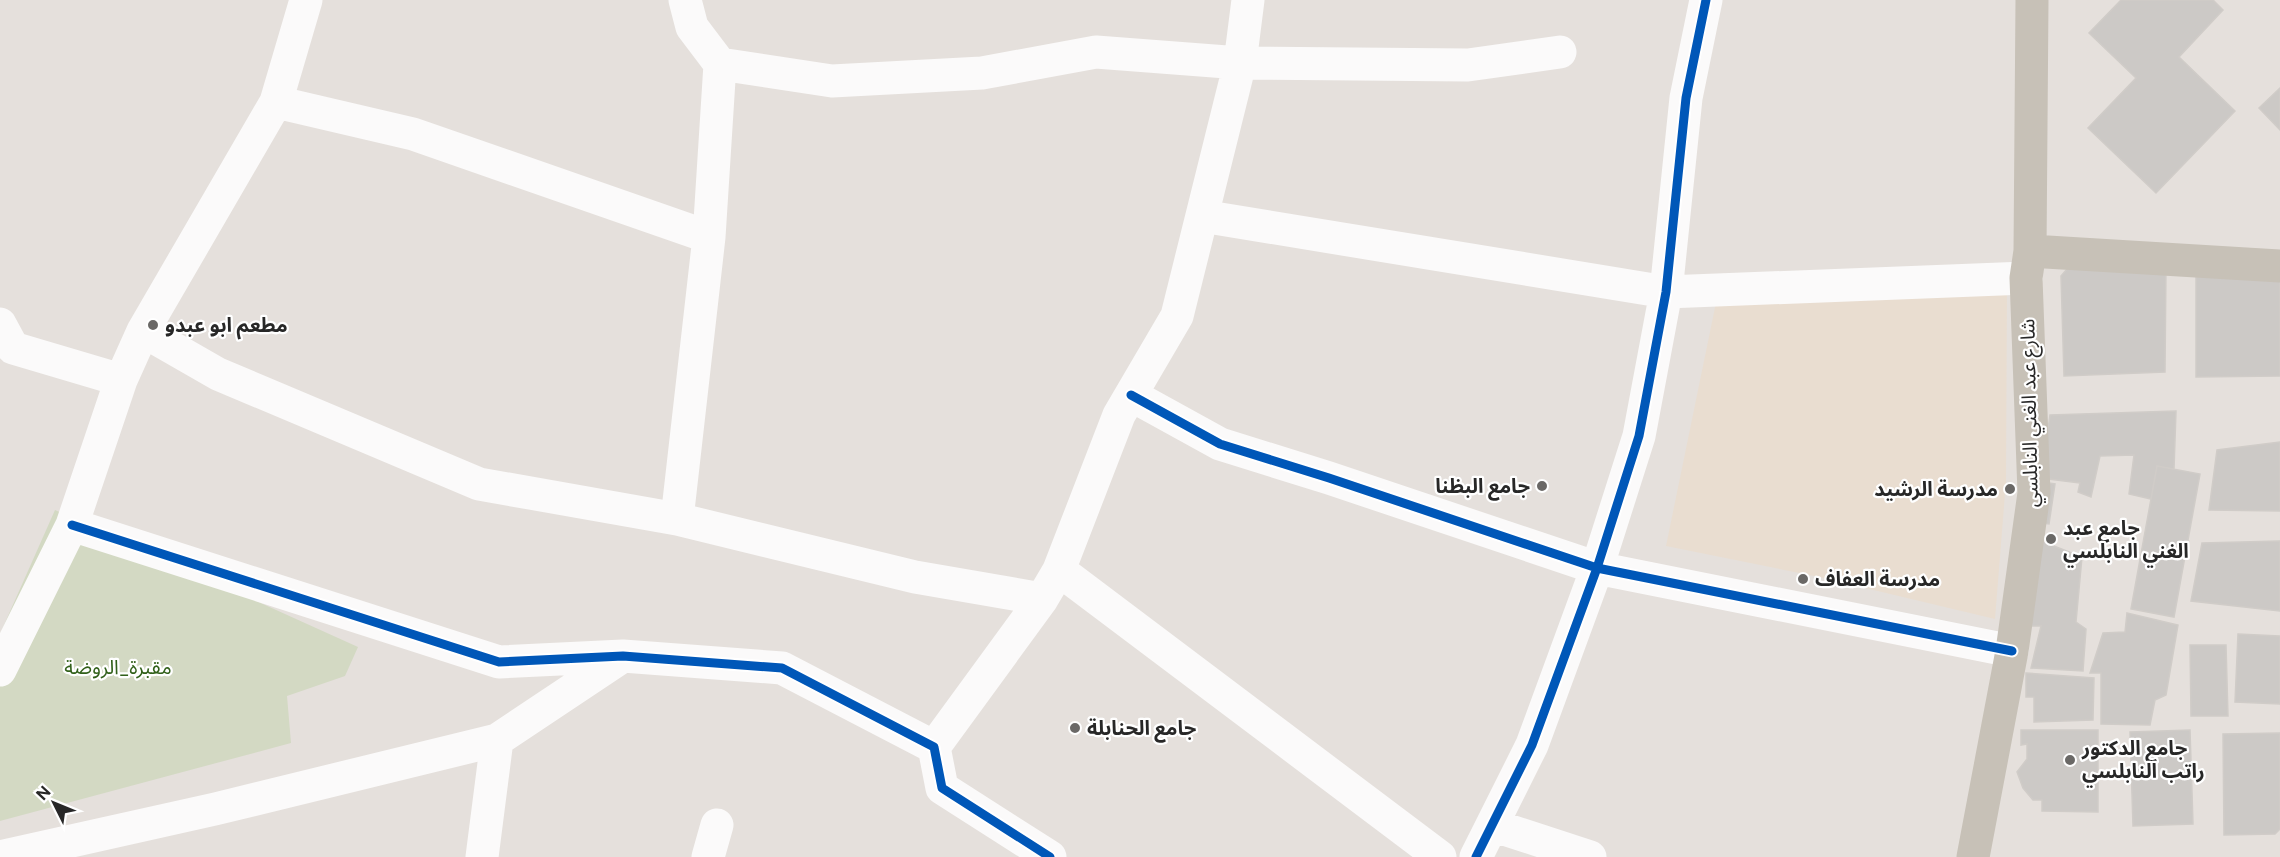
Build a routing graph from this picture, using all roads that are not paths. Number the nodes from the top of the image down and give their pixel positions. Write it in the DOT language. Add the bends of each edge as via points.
graph roads {
  1 [pos="306,0"];
  2 [pos="686,0"];
  3 [pos="1248,0"];
  4 [pos="1706,0"];
  5 [pos="2032,0"];
  6 [pos="1560,52"];
  7 [pos="1240,63"];
  8 [pos="720,64"];
  9 [pos="276,102"];
  10 [pos="1202,216"];
  11 [pos="709,237"];
  12 [pos="2028,264"];
  13 [pos="2280,266"];
  14 [pos="1666,292"];
  15 [pos="0,324"];
  16 [pos="143,331"];
  17 [pos="121,380"];
  18 [pos="1131,395"];
  19 [pos="677,519"];
  20 [pos="72,525"];
  21 [pos="1597,568"];
  22 [pos="1059,570"];
  23 [pos="1042,599"];
  24 [pos="2013,651"];
  25 [pos="623,656"];
  26 [pos="0,670"];
  27 [pos="497,740"];
  28 [pos="934,747"];
  29 [pos="717,825"];
  30 [pos="1492,825"];
  31 [pos="0,857"];
  32 [pos="482,857"];
  33 [pos="708,857"];
  34 [pos="1050,857"];
  35 [pos="1440,857"];
  36 [pos="1476,857"];
  37 [pos="1590,857"];
  38 [pos="1973,857"];
  1 -- 9 [label="street"];
  2 -- 8 [label="street" via="692,27"];
  3 -- 7 [label="street"];
  4 -- 14 [label="street" via="1686,99"];
  5 -- 12 [label="main road, شارع عبد الغني النابلسي"];
  6 -- 7 [label="street" via="1468,64"];
  7 -- 8 [label="street" via="1095,52 981,73 831,81"];
  7 -- 10 [label="street"];
  8 -- 11 [label="street"];
  9 -- 11 [label="street" via="413,134"];
  9 -- 16 [label="street"];
  10 -- 14 [label="street"];
  10 -- 18 [label="street" via="1177,316"];
  11 -- 19 [label="street"];
  12 -- 13 [label="main road"];
  12 -- 14 [label="street"];
  12 -- 24 [label="main road, شارع عبد الغني النابلسي" via="2034,493"];
  14 -- 21 [label="street" via="1640,436"];
  15 -- 17 [label="street" via="13,348"];
  16 -- 17 [label="street"];
  16 -- 19 [label="street" via="218,374 479,484"];
  17 -- 20 [label="street"];
  18 -- 21 [label="street" via="1220,444"];
  18 -- 22 [label="street" via="1119,415"];
  19 -- 23 [label="street" via="915,577"];
  20 -- 25 [label="street" via="499,662"];
  20 -- 26 [label="street"];
  21 -- 24 [label="street"];
  21 -- 30 [label="street" via="1532,745"];
  22 -- 23 [label="street"];
  22 -- 35 [label="street"];
  23 -- 28 [label="street"];
  24 -- 38 [label="main road, شارع عبد الغني النابلسي"];
  25 -- 27 [label="street"];
  25 -- 28 [label="street" via="782,668"];
  27 -- 31 [label="street"];
  27 -- 32 [label="street"];
  28 -- 34 [label="street" via="942,788"];
  29 -- 33 [label="street"];
  30 -- 36 [label="street"];
  30 -- 37 [label="street"];
}
